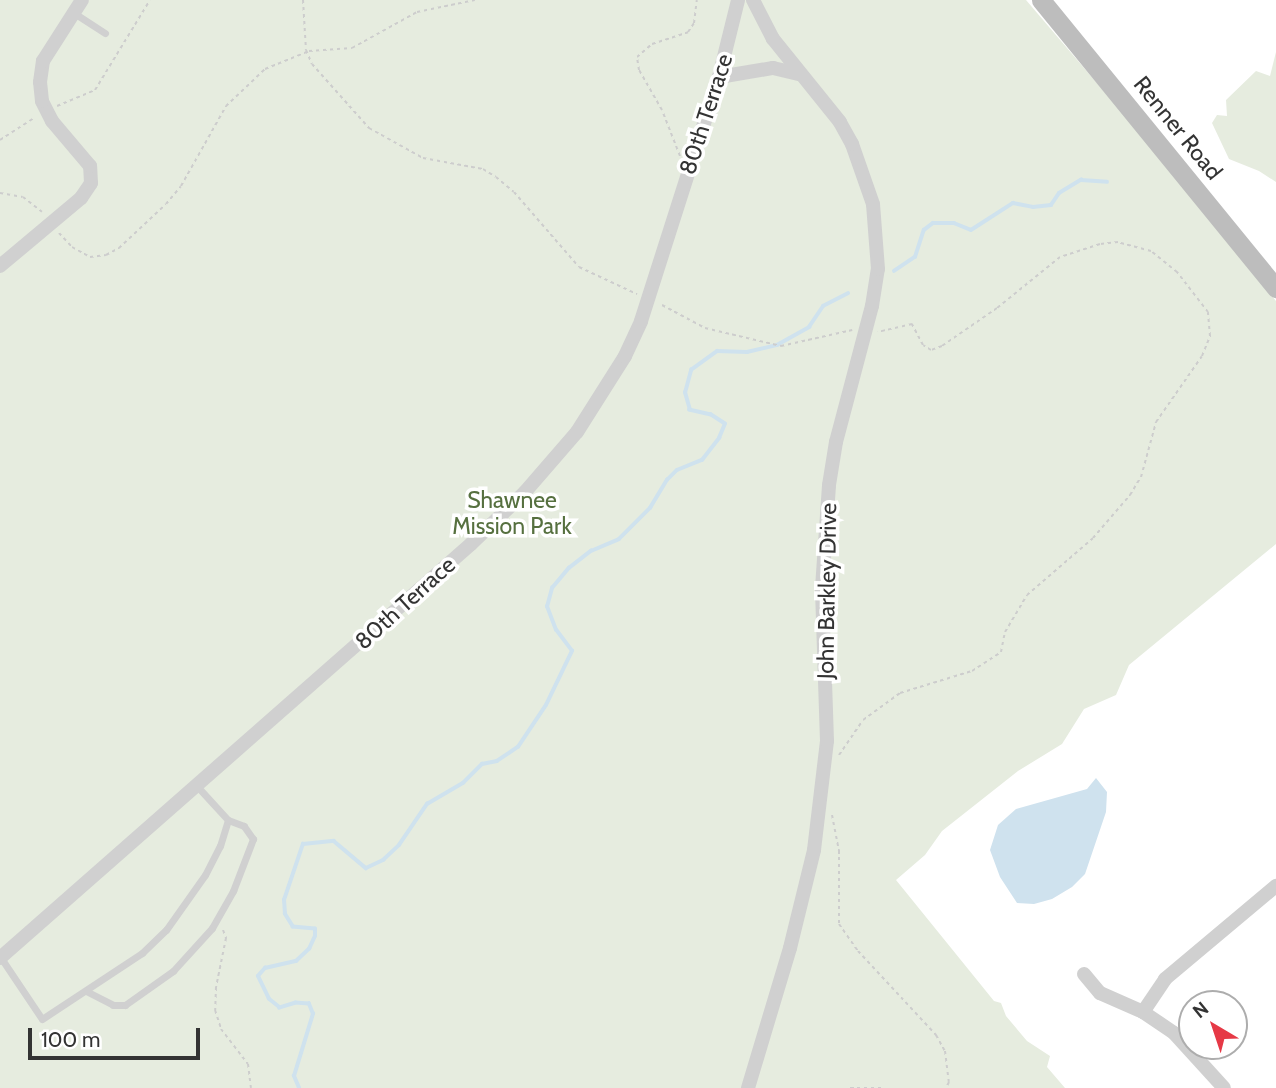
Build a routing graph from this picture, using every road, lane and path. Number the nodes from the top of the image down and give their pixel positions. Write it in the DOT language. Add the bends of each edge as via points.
graph roads {
  1 [pos="82,0"];
  2 [pos="150,0"];
  3 [pos="475,0"];
  4 [pos="697,0"];
  5 [pos="738,0"];
  6 [pos="753,0"];
  7 [pos="1041,0"];
  8 [pos="74,13"];
  9 [pos="105,33"];
  10 [pos="802,75"];
  11 [pos="719,77"];
  12 [pos="52,107"];
  13 [pos="39,113"];
  14 [pos="0,140"];
  15 [pos="691,161"];
  16 [pos="0,193"];
  17 [pos="40,210"];
  18 [pos="55,228"];
  19 [pos="0,266"];
  20 [pos="1275,283"];
  21 [pos="197,786"];
  22 [pos="228,820"];
  23 [pos="1276,886"];
  24 [pos="218,918"];
  25 [pos="1,957"];
  26 [pos="1084,974"];
  27 [pos="86,991"];
  28 [pos="1143,1012"];
  29 [pos="251,1088"];
  30 [pos="748,1088"];
  31 [pos="850,1088"];
  32 [pos="882,1088"];
  33 [pos="1224,1088"];
  1 -- 8 [label="street"];
  2 -- 12 [label="path" via="95,90"];
  3 -- 18 [label="path" via="417,12 352,48 309,51 265,69 226,106 181,186 119,248 90,257 72,247"];
  4 -- 15 [label="path" via="695,23 688,33 652,44 640,52 637,63 662,110 676,150"];
  5 -- 11 [label="street, 80th Terrace"];
  6 -- 10 [label="street, John Barkley Drive" via="773,39"];
  7 -- 20 [label="main road, Renner Road"];
  8 -- 9 [label="lane"];
  8 -- 19 [label="street" via="43,61 40,92 52,121 90,166 90,183 81,198"];
  10 -- 11 [label="street" via="773,68"];
  10 -- 30 [label="street, John Barkley Drive" via="840,122 862,167 873,204 878,268 829,485 822,588 827,741 814,850"];
  11 -- 15 [label="street, 80th Terrace"];
  13 -- 14 [label="path"];
  15 -- 21 [label="street, 80th Terrace" via="641,321 625,356 577,432 471,544"];
  16 -- 17 [label="path" via="23,197"];
  21 -- 22 [label="lane"];
  21 -- 25 [label="street, 80th Terrace"];
  22 -- 24 [label="lane" via="244,826 253,839"];
  22 -- 27 [label="lane" via="205,875 166,930 142,953"];
  23 -- 28 [label="street" via="1165,979"];
  24 -- 27 [label="lane" via="173,971 125,1005 113,1005"];
  24 -- 29 [label="path" via="226,939 216,987 216,1018 248,1064"];
  25 -- 27 [label="lane" via="42,1019"];
  26 -- 28 [label="street" via="1100,993"];
  28 -- 33 [label="street" via="1174,1033"];
  31 -- 32 [label="path"];
}
